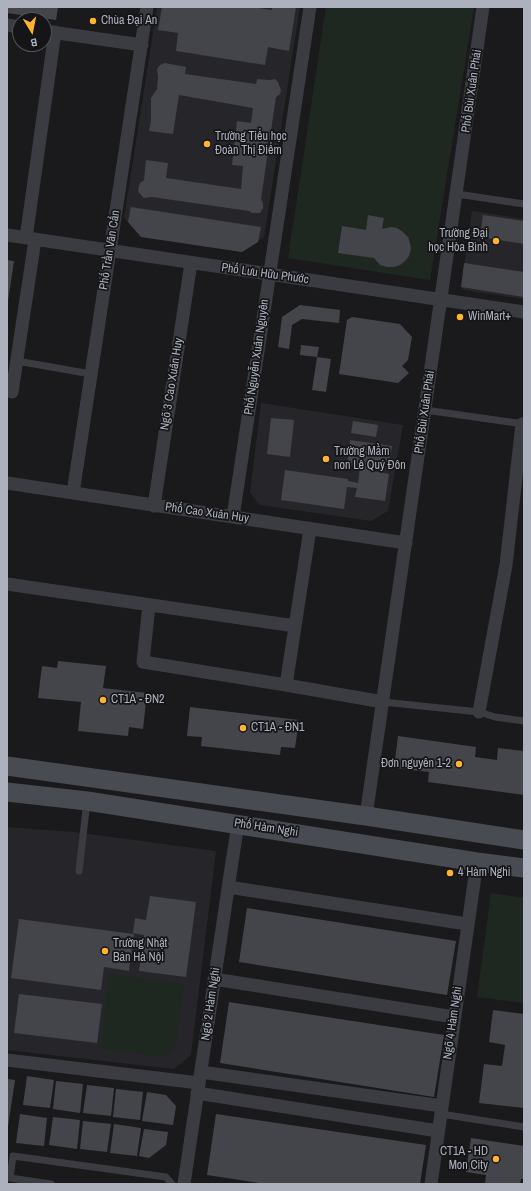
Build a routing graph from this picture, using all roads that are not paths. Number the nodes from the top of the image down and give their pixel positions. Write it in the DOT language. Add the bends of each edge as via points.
graph roads {
  1 [pos="147,7"];
  2 [pos="310,7"];
  3 [pos="483,7"];
  4 [pos="52,31"];
  5 [pos="142,45"];
  6 [pos="48,52"];
  7 [pos="457,194"];
  8 [pos="524,204"];
  9 [pos="7,235"];
  10 [pos="30,239"];
  11 [pos="110,251"];
  12 [pos="191,263"];
  13 [pos="269,274"];
  14 [pos="442,300"];
  15 [pos="524,312"];
  16 [pos="17,361"];
  17 [pos="91,374"];
  18 [pos="7,391"];
  19 [pos="425,410"];
  20 [pos="523,424"];
  21 [pos="7,483"];
  22 [pos="73,493"];
  23 [pos="154,506"];
  24 [pos="233,517"];
  25 [pos="310,529"];
  26 [pos="406,543"];
  27 [pos="7,584"];
  28 [pos="149,605"];
  29 [pos="295,626"];
  30 [pos="286,685"];
  31 [pos="383,702"];
  32 [pos="479,712"];
  33 [pos="524,721"];
  34 [pos="7,766"];
  35 [pos="129,783"];
  36 [pos="7,792"];
  37 [pos="87,801"];
  38 [pos="126,807"];
  39 [pos="366,816"];
  40 [pos="238,824"];
  41 [pos="524,840"];
  42 [pos="477,862"];
  43 [pos="524,868"];
  44 [pos="79,871"];
  45 [pos="228,887"];
  46 [pos="467,924"];
  47 [pos="214,979"];
  48 [pos="454,1017"];
  49 [pos="7,1060"];
  50 [pos="199,1083"];
  51 [pos="441,1110"];
  52 [pos="524,1127"];
  53 [pos="438,1131"];
  54 [pos="50,1184"];
  55 [pos="172,1184"];
  56 [pos="184,1184"];
  57 [pos="431,1184"];
  1 -- 5 [label="street, Phố Trần Văn Cẩn"];
  2 -- 13 [label="street, Phố Nguyễn Xuân Nguyên"];
  3 -- 7 [label="street, Phố Bùi Xuân Phái"];
  4 -- 5 [label="street"];
  5 -- 11 [label="street, Phố Trần Văn Cẩn"];
  6 -- 10 [label="street"];
  7 -- 8 [label="lane"];
  7 -- 14 [label="street, Phố Bùi Xuân Phái"];
  9 -- 10 [label="street, Phố Lưu Hữu Phước"];
  10 -- 11 [label="street, Phố Lưu Hữu Phước"];
  10 -- 16 [label="street"];
  11 -- 12 [label="street, Phố Lưu Hữu Phước"];
  11 -- 17 [label="street, Phố Trần Văn Cẩn"];
  12 -- 13 [label="street, Phố Lưu Hữu Phước"];
  12 -- 23 [label="street, Ngõ 3 Cao Xuân Huy"];
  13 -- 14 [label="street, Phố Lưu Hữu Phước"];
  13 -- 24 [label="street, Phố Nguyễn Xuân Nguyên"];
  14 -- 15 [label="street, Phố Lưu Hữu Phước"];
  14 -- 19 [label="street, Phố Bùi Xuân Phái"];
  16 -- 17 [label="lane"];
  16 -- 18 [label="street" via="12,392"];
  17 -- 22 [label="street, Phố Trần Văn Cẩn"];
  19 -- 20 [label="lane"];
  19 -- 26 [label="street, Phố Bùi Xuân Phái"];
  20 -- 32 [label="street" via="506,565"];
  21 -- 22 [label="street, Phố Cao Xuân Huy"];
  22 -- 23 [label="street, Phố Cao Xuân Huy"];
  23 -- 24 [label="street, Phố Cao Xuân Huy"];
  24 -- 25 [label="street, Phố Cao Xuân Huy"];
  25 -- 26 [label="street, Phố Cao Xuân Huy"];
  25 -- 29 [label="street"];
  26 -- 31 [label="street, Phố Bùi Xuân Phái"];
  27 -- 28 [label="street"];
  28 -- 29 [label="street"];
  28 -- 30 [label="street" via="143,662"];
  29 -- 30 [label="street"];
  30 -- 31 [label="street"];
  31 -- 32 [label="lane"];
  31 -- 39 [label="street, Phố Bùi Xuân Phái"];
  32 -- 33 [label="lane"];
  34 -- 35 [label="main road, Phố Hàm Nghi"];
  35 -- 38 [label="main road"];
  35 -- 39 [label="main road, Phố Hàm Nghi"];
  36 -- 37 [label="main road, Phố Hàm Nghi"];
  37 -- 38 [label="main road, Phố Hàm Nghi"];
  37 -- 44 [label="lane"];
  38 -- 40 [label="main road, Phố Hàm Nghi"];
  39 -- 41 [label="main road, Phố Hàm Nghi"];
  40 -- 42 [label="main road, Phố Hàm Nghi"];
  40 -- 45 [label="street, Ngõ 2 Hàm Nghi"];
  42 -- 43 [label="main road, Phố Hàm Nghi"];
  42 -- 46 [label="street, Ngõ 4 Hàm Nghi"];
  45 -- 46 [label="street"];
  45 -- 47 [label="street, Ngõ 2 Hàm Nghi"];
  46 -- 48 [label="street, Ngõ 4 Hàm Nghi"];
  47 -- 48 [label="street"];
  47 -- 50 [label="street, Ngõ 2 Hàm Nghi"];
  48 -- 51 [label="street, Ngõ 4 Hàm Nghi"];
  49 -- 50 [label="street"];
  50 -- 51 [label="street"];
  50 -- 53 [label="street"];
  50 -- 56 [label="street, Ngõ 2 Hàm Nghi"];
  51 -- 52 [label="lane"];
  51 -- 53 [label="street, Ngõ 4 Hàm Nghi"];
  53 -- 57 [label="street, Ngõ 4 Hàm Nghi"];
  54 -- 55 [label="lane" via="10,1178 13,1156 166,1177"];
}
